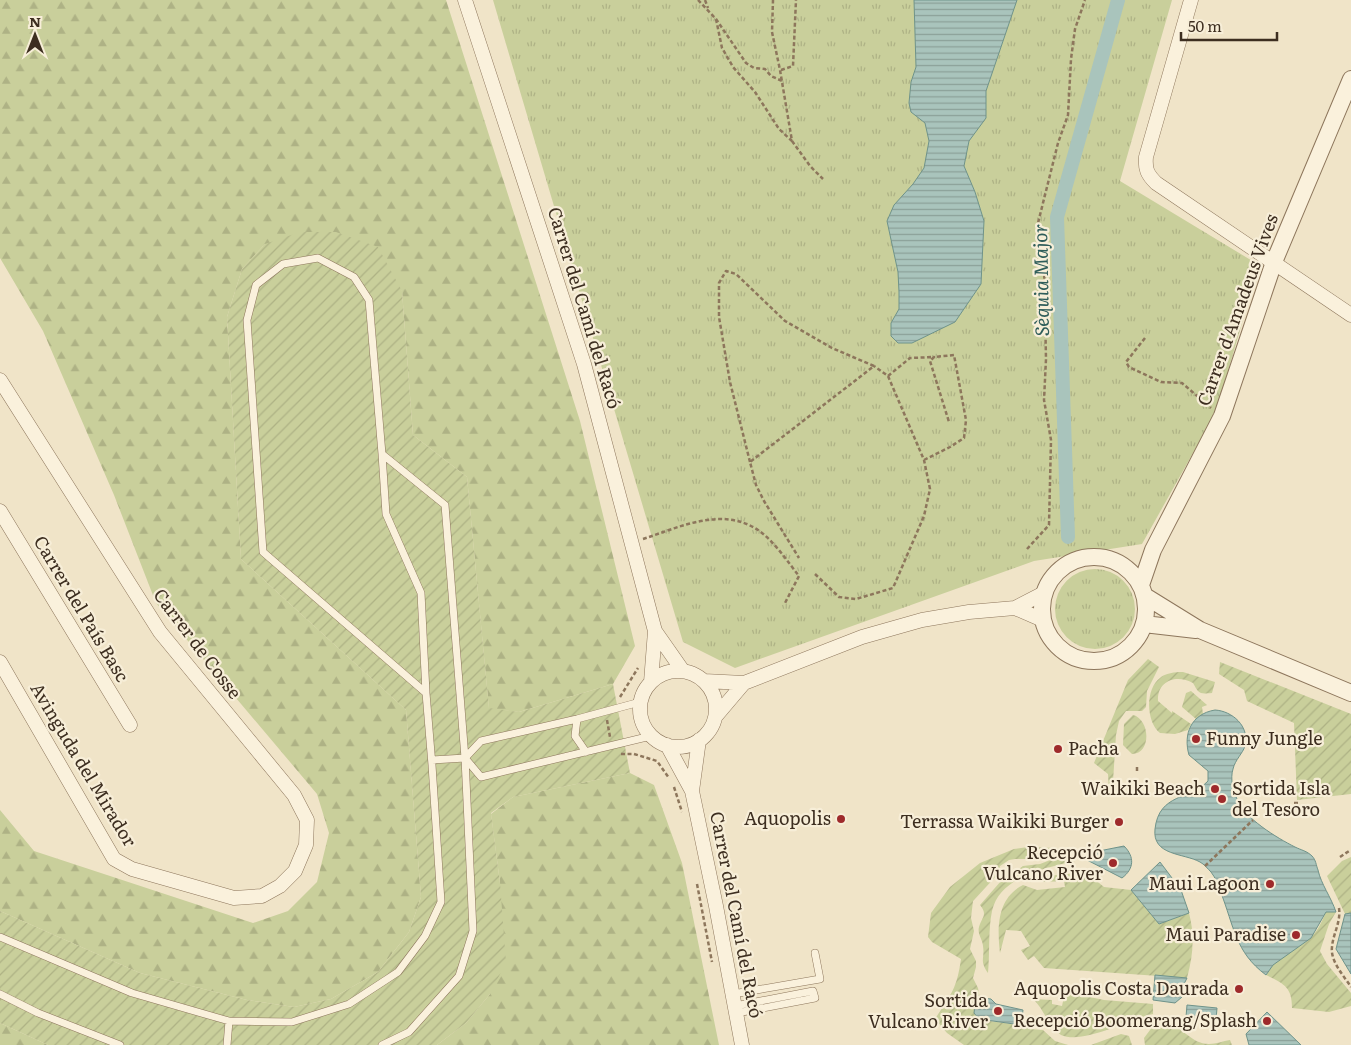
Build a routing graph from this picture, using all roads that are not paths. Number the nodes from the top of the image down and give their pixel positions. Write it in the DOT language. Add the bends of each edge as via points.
graph roads {
  1 [pos="465,0"];
  2 [pos="1191,0"];
  3 [pos="1351,79"];
  4 [pos="1274,262"];
  5 [pos="1351,315"];
  6 [pos="0,380"];
  7 [pos="382,454"];
  8 [pos="0,511"];
  9 [pos="1152,550"];
  10 [pos="1121,565"];
  11 [pos="1143,591"];
  12 [pos="1044,593"];
  13 [pos="1015,608"];
  14 [pos="1043,620"];
  15 [pos="1144,624"];
  16 [pos="1200,630"];
  17 [pos="655,631"];
  18 [pos="0,662"];
  19 [pos="683,671"];
  20 [pos="704,681"];
  21 [pos="650,682"];
  22 [pos="744,683"];
  23 [pos="426,693"];
  24 [pos="1351,693"];
  25 [pos="640,702"];
  26 [pos="716,716"];
  27 [pos="577,719"];
  28 [pos="130,726"];
  29 [pos="651,736"];
  30 [pos="699,740"];
  31 [pos="667,745"];
  32 [pos="586,752"];
  33 [pos="465,758"];
  34 [pos="432,760"];
  35 [pos="692,792"];
  36 [pos="234,898"];
  37 [pos="0,937"];
  38 [pos="815,952"];
  39 [pos="0,994"];
  40 [pos="735,1004"];
  41 [pos="229,1021"];
  42 [pos="120,1045"];
  43 [pos="227,1045"];
  44 [pos="382,1045"];
  45 [pos="742,1045"];
  1 -- 17 [label="street, Carrer del Camí del Racó" via="584,364"];
  2 -- 4 [label="street" via="1145,167 1156,183"];
  3 -- 4 [label="street, Carrer d'Amadeus Vives"];
  4 -- 5 [label="street"];
  4 -- 9 [label="street, Carrer d'Amadeus Vives" via="1222,416"];
  6 -- 36 [label="street, Carrer de Cosse" via="160,632 294,795 307,820 306,845 295,871 280,886 262,896"];
  7 -- 23 [label="lane" via="386,514 421,593"];
  7 -- 23 [label="lane" via="369,300 354,277 318,258 283,264 256,285 247,320 264,552"];
  7 -- 33 [label="lane" via="445,505"];
  8 -- 28 [label="street, Carrer del País Basc"];
  9 -- 10 [label="street"];
  9 -- 11 [label="street, Carrer d'Amadeus Vives"];
  10 -- 11 [label="street" via="1129,570"];
  10 -- 12 [label="street" via="1099,558 1076,560 1056,573"];
  11 -- 15 [label="street" via="1146,605"];
  11 -- 16 [label="street"];
  12 -- 13 [label="street"];
  12 -- 14 [label="street"];
  13 -- 14 [label="street"];
  13 -- 22 [label="street" via="922,620 870,634"];
  14 -- 15 [label="street" via="1055,644 1078,659 1092,662 1119,656 1130,648"];
  15 -- 16 [label="street"];
  16 -- 24 [label="street"];
  17 -- 19 [label="street, Carrer del Camí del Racó"];
  17 -- 21 [label="street, Carrer del Camí del Racó"];
  18 -- 36 [label="street, Avinguda del Mirador" via="114,859 132,869"];
  19 -- 20 [label="street"];
  19 -- 21 [label="street" via="666,672"];
  20 -- 22 [label="street"];
  20 -- 26 [label="street" via="714,697"];
  21 -- 25 [label="street"];
  22 -- 26 [label="street"];
  23 -- 34 [label="lane"];
  25 -- 27 [label="lane"];
  25 -- 29 [label="street" via="640,717"];
  26 -- 30 [label="street" via="710,730"];
  27 -- 32 [label="lane" via="574,736"];
  27 -- 33 [label="lane" via="481,741"];
  29 -- 31 [label="street"];
  29 -- 32 [label="lane"];
  30 -- 31 [label="street" via="683,747"];
  30 -- 35 [label="street, Carrer del Camí del Racó"];
  31 -- 35 [label="street, Carrer del Camí del Racó"];
  32 -- 33 [label="lane" via="481,777"];
  33 -- 34 [label="lane"];
  33 -- 44 [label="lane" via="473,931 459,976 409,1032"];
  34 -- 41 [label="lane" via="441,902 425,936 398,972 349,1004 292,1022"];
  35 -- 40 [label="street, Carrer del Camí del Racó"];
  37 -- 41 [label="lane" via="132,993"];
  38 -- 40 [label="lane" via="820,979"];
  39 -- 42 [label="lane" via="38,1013"];
  40 -- 40 [label="lane" via="815,998 813,991"];
  40 -- 45 [label="street, Carrer del Camí del Racó"];
  41 -- 43 [label="lane"];
}
